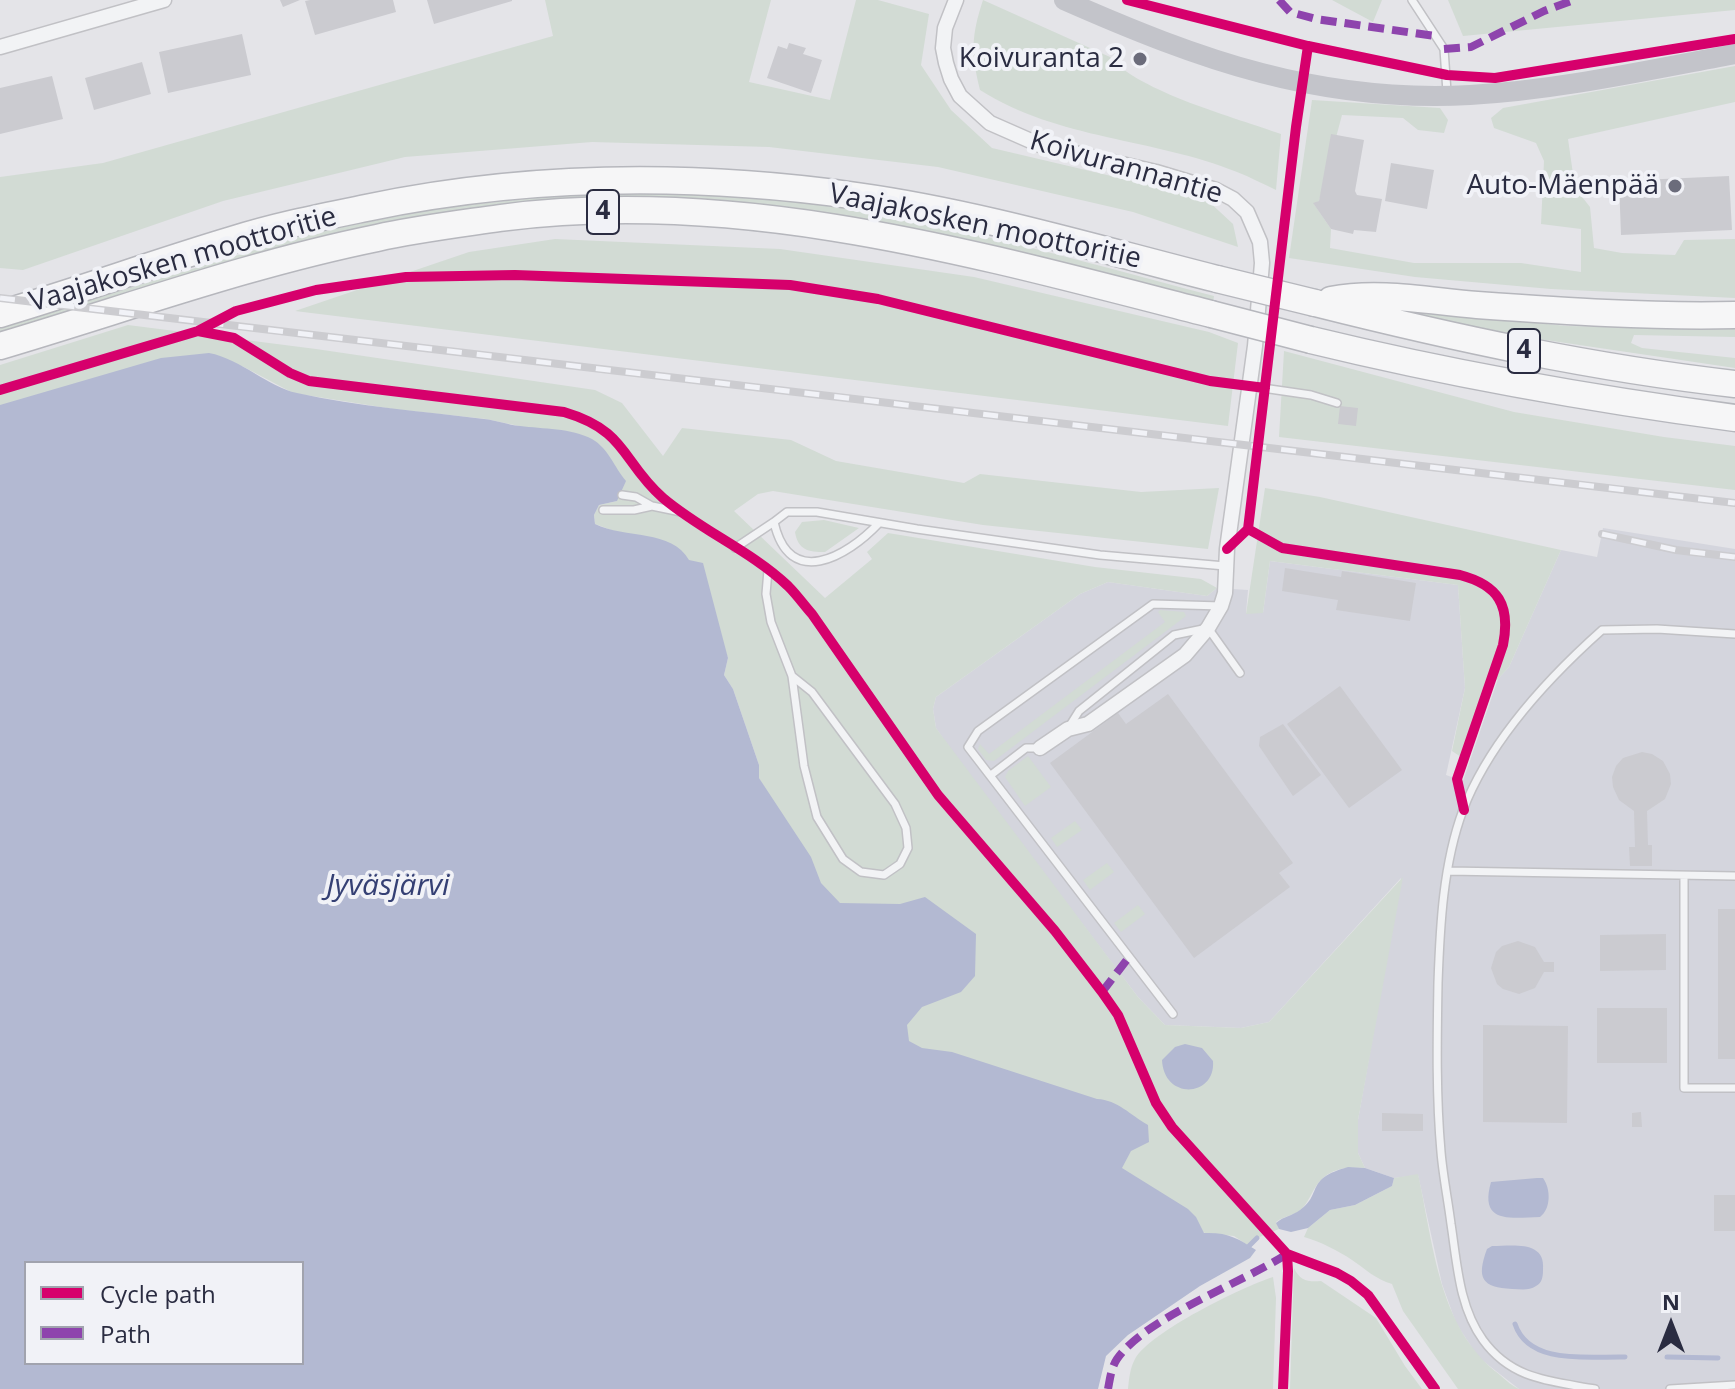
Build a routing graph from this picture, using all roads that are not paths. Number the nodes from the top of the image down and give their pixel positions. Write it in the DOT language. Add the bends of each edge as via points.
graph roads {
  1 [pos="164,0"];
  2 [pos="956,0"];
  3 [pos="1064,0"];
  4 [pos="1412,0"];
  5 [pos="0,47"];
  6 [pos="1735,54"];
  7 [pos="1447,96"];
  8 [pos="1315,303"];
  9 [pos="0,314"];
  10 [pos="1735,315"];
  11 [pos="0,346"];
  12 [pos="1735,384"];
  13 [pos="1248,386"];
  14 [pos="1337,403"];
  15 [pos="1735,418"];
  16 [pos="622,495"];
  17 [pos="652,506"];
  18 [pos="603,510"];
  19 [pos="681,512"];
  20 [pos="774,522"];
  21 [pos="879,523"];
  22 [pos="735,548"];
  23 [pos="1228,566"];
  24 [pos="768,570"];
  25 [pos="1221,606"];
  26 [pos="1208,628"];
  27 [pos="1735,634"];
  28 [pos="1240,673"];
  29 [pos="792,676"];
  30 [pos="1068,729"];
  31 [pos="1040,748"];
  32 [pos="991,775"];
  33 [pos="1448,871"];
  34 [pos="1684,876"];
  35 [pos="1735,876"];
  36 [pos="1173,1014"];
  37 [pos="1735,1088"];
  38 [pos="1735,1385"];
  39 [pos="1595,1389"];
  40 [pos="1670,1389"];
  1 -- 5 [label="street"];
  2 -- 13 [label="street, Koivurannantie" via="945,28 946,63 960,96 990,123 1040,145 1216,190 1247,212 1260,242 1262,263"];
  3 -- 7 [label="main road" via="1171,46 1260,74 1350,91"];
  4 -- 7 [label="lane" via="1444,49"];
  6 -- 7 [label="main road" via="1586,81"];
  8 -- 9 [label="highway, Vaajakosken moottoritie / 4, bridge" via="1028,231 858,196 628,179 497,187 367,207 235,239"];
  8 -- 10 [label="highway" via="1352,296 1398,297 1602,313"];
  8 -- 12 [label="highway, Vaajakosken moottoritie / 4" via="1548,356"];
  11 -- 15 [label="highway, Vaajakosken moottoritie / 4, bridge" via="245,271 377,238 503,218 664,212 826,225 963,252 1311,340 1511,384"];
  13 -- 14 [label="lane"];
  13 -- 23 [label="street, Koivurannantie"];
  16 -- 17 [label="lane"];
  17 -- 18 [label="lane"];
  17 -- 19 [label="lane"];
  20 -- 21 [label="lane" via="787,512 817,512"];
  20 -- 21 [label="lane" via="792,554 821,563 864,539"];
  20 -- 22 [label="lane"];
  21 -- 23 [label="lane" via="1100,555"];
  23 -- 25 [label="street, Koivurannantie"];
  24 -- 29 [label="lane" via="771,622"];
  25 -- 26 [label="street, Koivurannantie"];
  25 -- 32 [label="lane" via="1153,604 978,731 968,747"];
  26 -- 28 [label="lane"];
  26 -- 30 [label="street, Koivurannantie" via="1185,655 1088,724"];
  26 -- 30 [label="lane" via="1174,635 1079,711"];
  27 -- 33 [label="lane" via="1602,630 1498,743 1464,810"];
  29 -- 29 [label="lane" via="817,817 843,859 861,872 884,875 900,864 908,848 895,804 812,692"];
  30 -- 31 [label="street, Koivurannantie"];
  31 -- 32 [label="lane" via="1026,748"];
  32 -- 36 [label="lane"];
  33 -- 34 [label="lane"];
  33 -- 39 [label="lane" via="1437,1059 1441,1154 1464,1301 1483,1340 1505,1362 1528,1377"];
  34 -- 35 [label="lane"];
  34 -- 37 [label="lane" via="1684,1088"];
  38 -- 40 [label="lane"];
}
